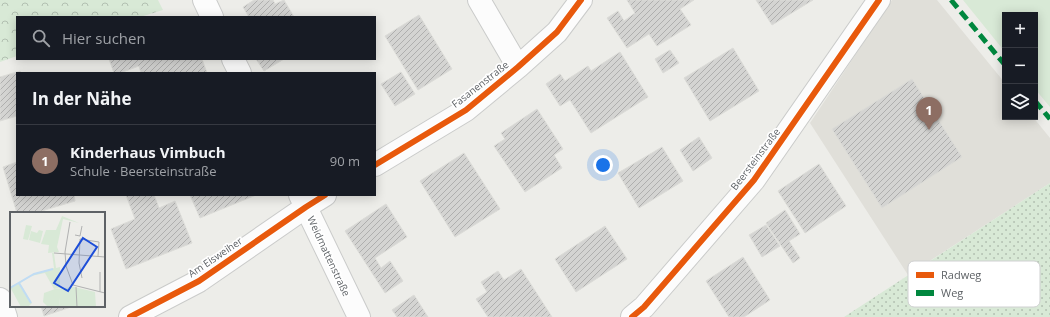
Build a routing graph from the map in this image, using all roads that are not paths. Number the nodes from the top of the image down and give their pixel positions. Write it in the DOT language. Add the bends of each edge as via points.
graph roads {
  1 [pos="204,0"];
  2 [pos="480,0"];
  3 [pos="581,0"];
  4 [pos="879,0"];
  5 [pos="212,16"];
  6 [pos="234,60"];
  7 [pos="518,67"];
  8 [pos="240,72"];
  9 [pos="376,164"];
  10 [pos="321,196"];
  11 [pos="303,201"];
  12 [pos="0,300"];
  13 [pos="6,317"];
  14 [pos="130,317"];
  15 [pos="359,317"];
  16 [pos="632,317"];
  1 -- 5 [label="street"];
  2 -- 7 [label="street"];
  3 -- 7 [label="street, Fasanenstraße" via="557,32"];
  4 -- 16 [label="street, Beersteinstraße" via="754,180 644,307"];
  6 -- 8 [label="street"];
  7 -- 9 [label="street, Fasanenstraße" via="466,110"];
  10 -- 11 [label="street"];
  11 -- 14 [label="street, Am Eisweiher" via="199,281"];
  11 -- 15 [label="street, Weidmattenstraße"];
  12 -- 13 [label="street"];
}
